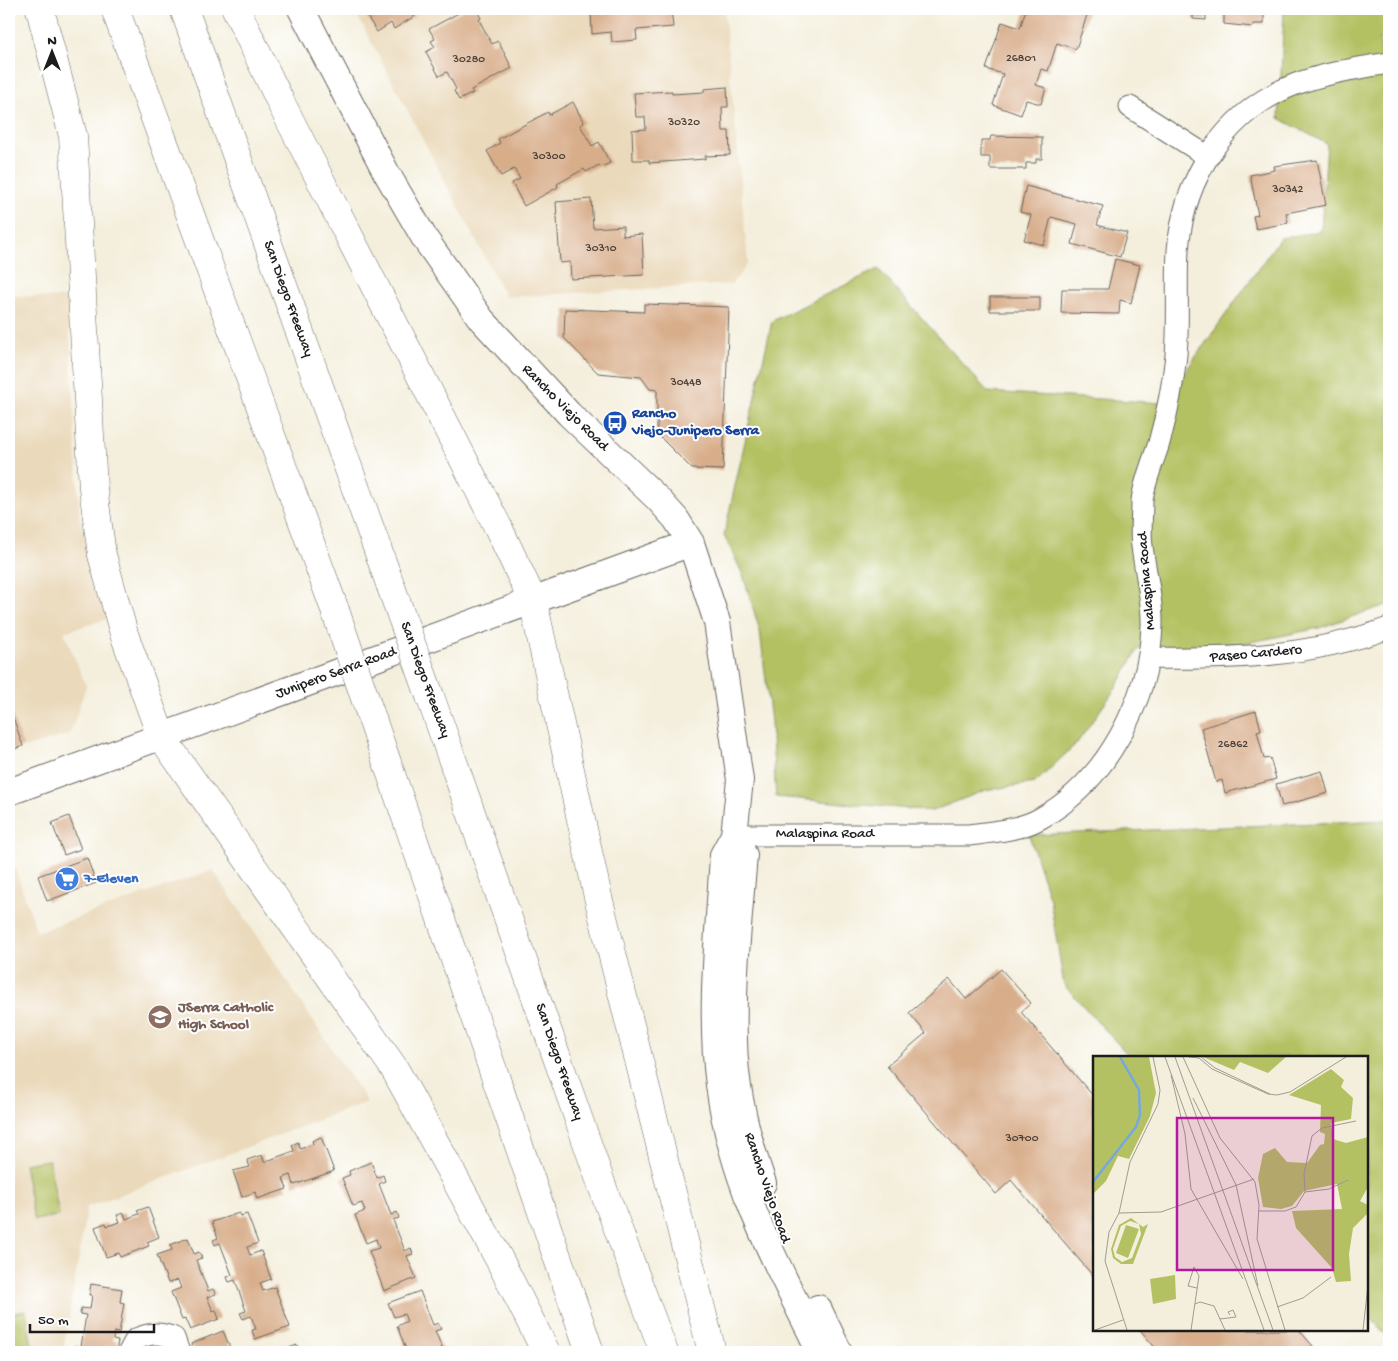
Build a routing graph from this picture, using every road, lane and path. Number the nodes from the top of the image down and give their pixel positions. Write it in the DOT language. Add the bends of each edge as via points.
graph roads {
  1 [pos="40,9"];
  2 [pos="115,9"];
  3 [pos="184,9"];
  4 [pos="236,9"];
  5 [pos="301,9"];
  6 [pos="1389,63"];
  7 [pos="1130,107"];
  8 [pos="1207,156"];
  9 [pos="691,543"];
  10 [pos="533,601"];
  11 [pos="1389,628"];
  12 [pos="1150,658"];
  13 [pos="161,736"];
  14 [pos="9,792"];
  15 [pos="734,835"];
  16 [pos="128,1352"];
  17 [pos="179,1352"];
  18 [pos="546,1352"];
  19 [pos="590,1352"];
  20 [pos="664,1352"];
  21 [pos="712,1352"];
  22 [pos="818,1352"];
  23 [pos="839,1352"];
  1 -- 13 [label="highway" via="73,136 93,488 102,555 124,634"];
  2 -- 19 [label="highway, bridge" via="335,610"];
  3 -- 20 [label="highway, San Diego Freeway, bridge"];
  4 -- 10 [label="highway"];
  5 -- 9 [label="main road, Rancho Viejo Road" via="396,189 425,239 480,320 569,414 658,499"];
  6 -- 8 [label="street, Malaspina Road" via="1294,85 1262,101 1235,123"];
  7 -- 8 [label="street"];
  8 -- 12 [label="street, Malaspina Road" via="1186,199 1178,250 1174,379 1142,498 1141,543 1152,623"];
  9 -- 10 [label="main road, Junipero Serra Road"];
  9 -- 15 [label="main road, Rancho Viejo Road" via="717,622 728,689 740,780"];
  10 -- 13 [label="main road, Junipero Serra Road"];
  10 -- 21 [label="highway" via="598,897"];
  11 -- 12 [label="street, Paseo Cardero" via="1362,638 1288,654 1208,659"];
  12 -- 15 [label="street, Malaspina Road" via="1130,720 1092,776 1041,818 1005,830 968,835"];
  13 -- 14 [label="main road, Junipero Serra Road"];
  13 -- 18 [label="highway" via="394,1068"];
  15 -- 22 [label="main road, Rancho Viejo Road" via="723,854 715,1042 719,1086 734,1154 759,1228"];
  15 -- 23 [label="main road, Rancho Viejo Road" via="744,855 734,1042 738,1086 753,1154 778,1228"];
  16 -- 17 [label="street" via="136,1339 150,1333 174,1338"];
}
